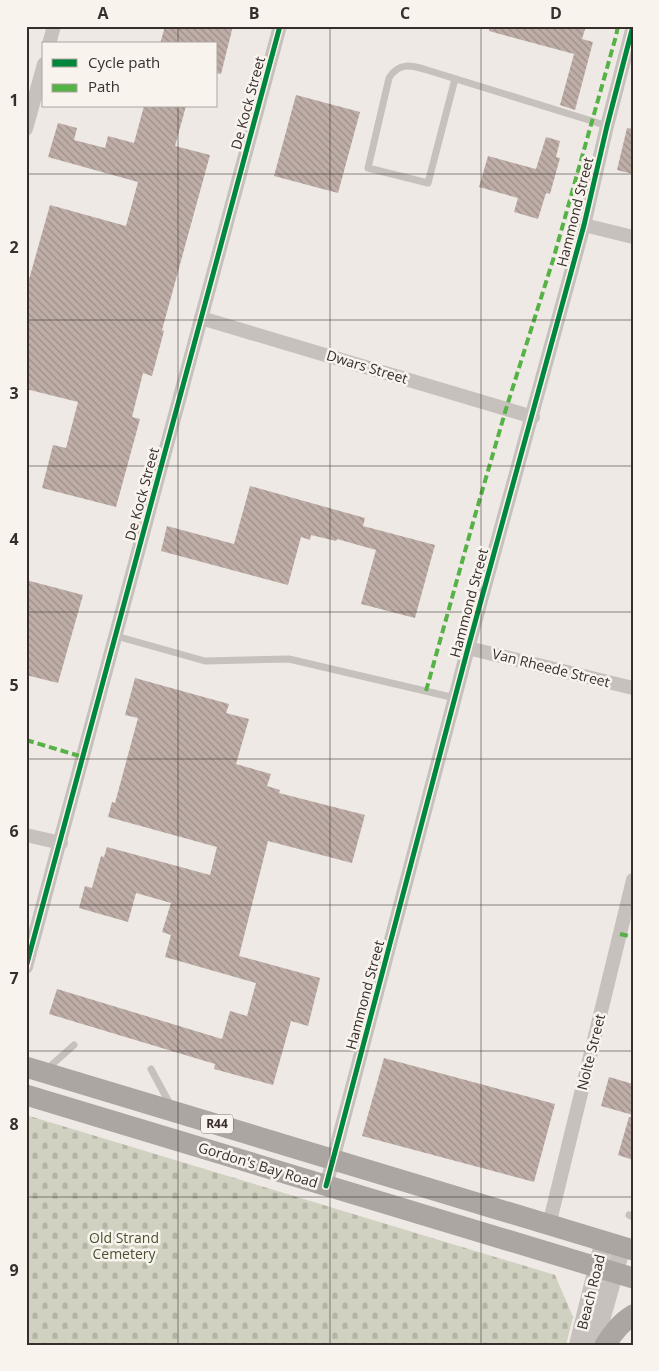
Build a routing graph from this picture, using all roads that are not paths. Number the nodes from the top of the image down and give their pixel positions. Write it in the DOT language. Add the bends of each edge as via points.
graph roads {
  1 [pos="54,26"];
  2 [pos="280,26"];
  3 [pos="633,26"];
  4 [pos="50,42"];
  5 [pos="42,71"];
  6 [pos="454,79"];
  7 [pos="607,126"];
  8 [pos="26,129"];
  9 [pos="584,225"];
  10 [pos="633,237"];
  11 [pos="201,318"];
  12 [pos="533,417"];
  13 [pos="116,636"];
  14 [pos="468,648"];
  15 [pos="633,688"];
  16 [pos="455,698"];
  17 [pos="26,835"];
  18 [pos="60,844"];
  19 [pos="633,880"];
  20 [pos="26,967"];
  21 [pos="74,1045"];
  22 [pos="151,1069"];
  23 [pos="35,1070"];
  24 [pos="26,1095"];
  25 [pos="174,1111"];
  26 [pos="333,1159"];
  27 [pos="326,1186"];
  28 [pos="549,1225"];
  29 [pos="620,1245"];
  30 [pos="615,1272"];
  31 [pos="633,1314"];
  32 [pos="578,1345"];
  33 [pos="594,1345"];
  34 [pos="605,1345"];
  1 -- 4 [label="street"];
  2 -- 11 [label="street, De Kock Street"];
  3 -- 7 [label="street, Hammond Street"];
  5 -- 8 [label="street"];
  6 -- 6 [label="lane" via="411,65 392,72 368,168 428,183"];
  6 -- 7 [label="lane"];
  7 -- 9 [label="street, Hammond Street"];
  9 -- 10 [label="street"];
  9 -- 12 [label="street, Hammond Street"];
  11 -- 12 [label="street, Dwars Street"];
  11 -- 13 [label="street, De Kock Street"];
  12 -- 14 [label="street, Hammond Street"];
  13 -- 16 [label="lane" via="205,661 289,659"];
  13 -- 18 [label="street, De Kock Street"];
  14 -- 15 [label="street, Van Rheede Street"];
  14 -- 16 [label="street, Hammond Street"];
  16 -- 26 [label="street, Hammond Street"];
  17 -- 18 [label="street"];
  18 -- 20 [label="street, De Kock Street"];
  19 -- 28 [label="street, Nolte Street"];
  21 -- 23 [label="lane"];
  22 -- 25 [label="lane"];
  23 -- 25 [label="main road, Gordon's Bay Road / R44"];
  24 -- 27 [label="main road, Gordon's Bay Road / R44"];
  25 -- 26 [label="main road, Gordon's Bay Road / R44"];
  26 -- 27 [label="street, Hammond Street"];
  26 -- 28 [label="main road, Gordon's Bay Road / R44"];
  27 -- 30 [label="main road, Gordon's Bay Road / R44"];
  28 -- 29 [label="main road, Gordon's Bay Road / R44"];
  29 -- 30 [label="street, Beach Road"];
  30 -- 32 [label="street, Beach Road"];
  30 -- 33 [label="street, Beach Road"];
  31 -- 34 [label="main road" via="625,1319"];
}
